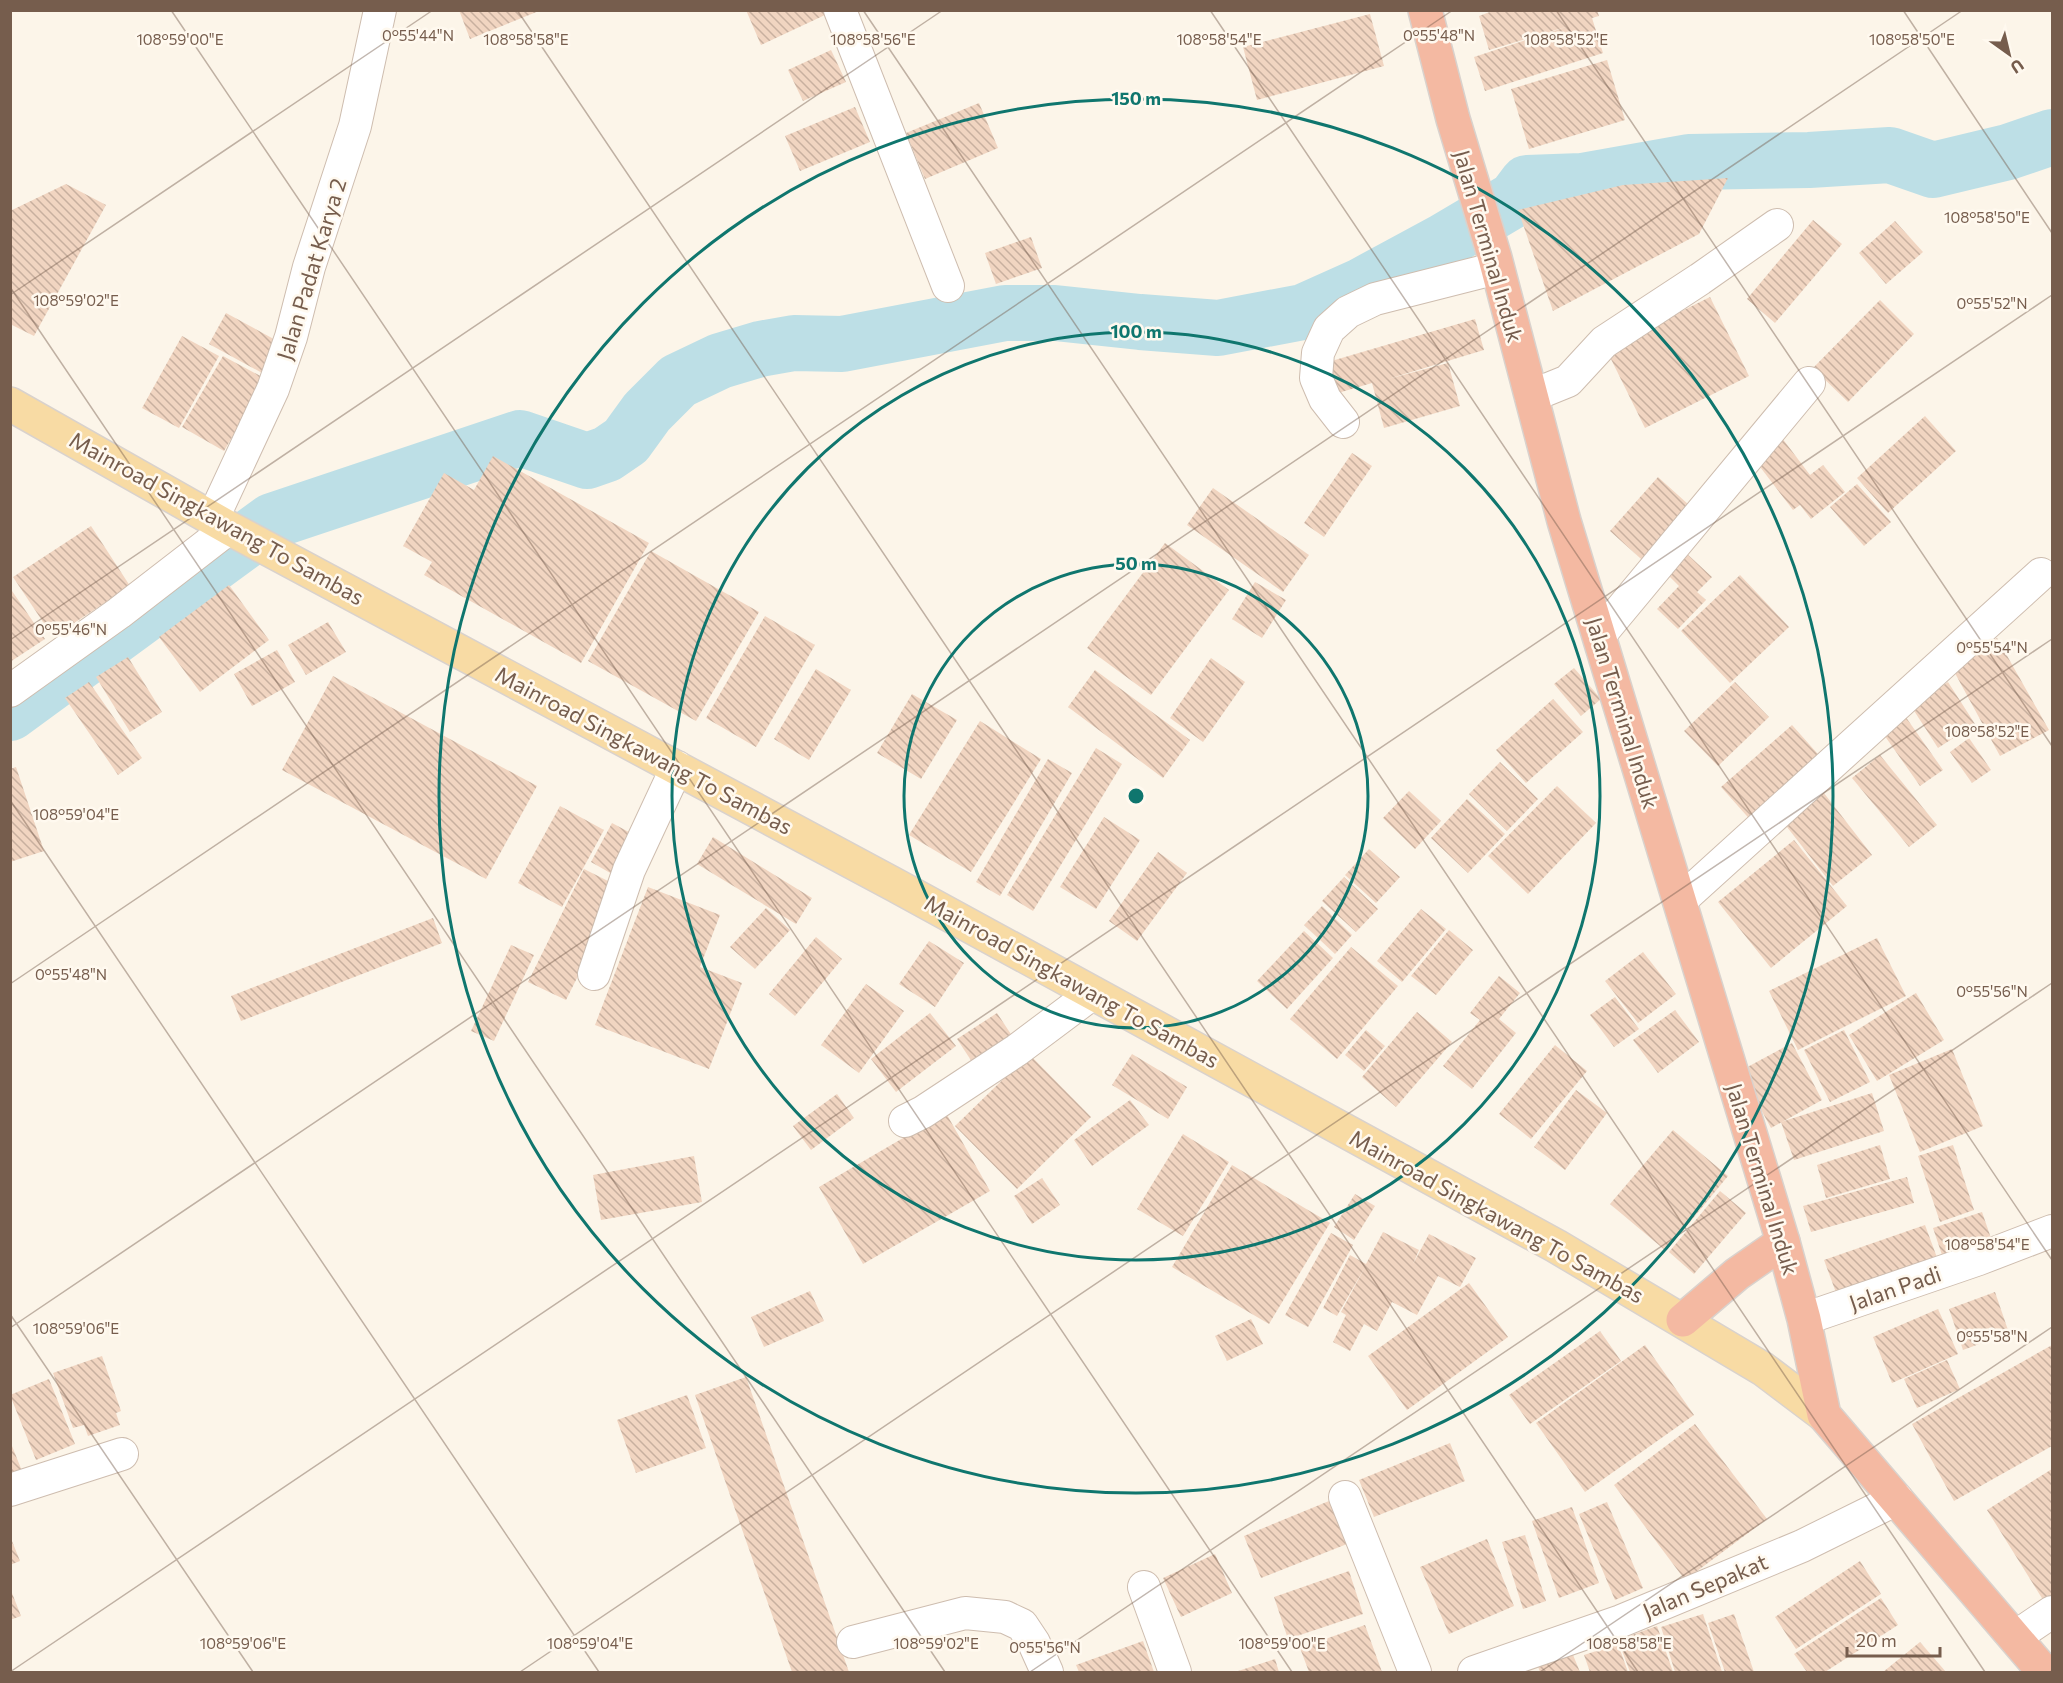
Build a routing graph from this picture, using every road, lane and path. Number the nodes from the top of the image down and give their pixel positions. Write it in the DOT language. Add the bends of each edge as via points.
graph roads {
  1 [pos="380,10"];
  2 [pos="840,10"];
  3 [pos="1425,10"];
  4 [pos="1777,225"];
  5 [pos="1496,263"];
  6 [pos="948,286"];
  7 [pos="1809,383"];
  8 [pos="1531,396"];
  9 [pos="10,404"];
  10 [pos="1343,422"];
  11 [pos="221,523"];
  12 [pos="2041,574"];
  13 [pos="1599,636"];
  14 [pos="10,691"];
  15 [pos="677,767"];
  16 [pos="1680,901"];
  17 [pos="594,974"];
  18 [pos="1093,993"];
  19 [pos="905,1121"];
  20 [pos="2052,1231"];
  21 [pos="1783,1242"];
  22 [pos="1804,1319"];
  23 [pos="1683,1320"];
  24 [pos="1824,1415"];
  25 [pos="122,1454"];
  26 [pos="10,1490"];
  27 [pos="1345,1497"];
  28 [pos="1897,1499"];
  29 [pos="1144,1587"];
  30 [pos="2052,1612"];
  31 [pos="2015,1638"];
  32 [pos="853,1642"];
  33 [pos="1047,1672"];
  34 [pos="1174,1672"];
  35 [pos="1415,1672"];
  36 [pos="1474,1672"];
  37 [pos="2044,1672"];
  1 -- 11 [label="street, Jalan Padat Karya 2" via="355,126 309,267 291,337"];
  2 -- 6 [label="street"];
  3 -- 5 [label="highway, Jalan Terminal Induk"];
  4 -- 8 [label="street" via="1604,342 1568,381"];
  5 -- 8 [label="highway, Jalan Terminal Induk"];
  5 -- 10 [label="street" via="1375,299 1348,312 1329,329 1318,352 1316,378 1325,399"];
  7 -- 13 [label="street"];
  8 -- 13 [label="highway, Jalan Terminal Induk"];
  9 -- 11 [label="main road, Mainroad Singkawang To Sambas"];
  11 -- 14 [label="street" via="119,613"];
  11 -- 15 [label="main road, Mainroad Singkawang To Sambas"];
  12 -- 16 [label="street"];
  13 -- 16 [label="highway, Jalan Terminal Induk"];
  15 -- 17 [label="street" via="629,870"];
  15 -- 18 [label="main road, Mainroad Singkawang To Sambas"];
  16 -- 21 [label="highway, Jalan Terminal Induk"];
  18 -- 19 [label="street" via="1017,1050"];
  18 -- 23 [label="main road, Mainroad Singkawang To Sambas"];
  20 -- 22 [label="street, Jalan Padi"];
  21 -- 22 [label="highway, Jalan Terminal Induk"];
  21 -- 23 [label="highway"];
  22 -- 24 [label="highway, Jalan Terminal Induk"];
  23 -- 24 [label="main road, Mainroad Singkawang To Sambas" via="1763,1369"];
  24 -- 28 [label="highway, Mainroad Singkawang To Sambas"];
  25 -- 26 [label="street"];
  27 -- 35 [label="street"];
  28 -- 31 [label="highway, Mainroad Singkawang To Sambas"];
  28 -- 36 [label="street, Jalan Sepakat" via="1802,1546 1621,1621"];
  29 -- 34 [label="street"];
  30 -- 31 [label="street"];
  31 -- 37 [label="highway, Mainroad Singkawang To Sambas"];
  32 -- 33 [label="street" via="965,1613 1005,1617 1022,1625"];
}
